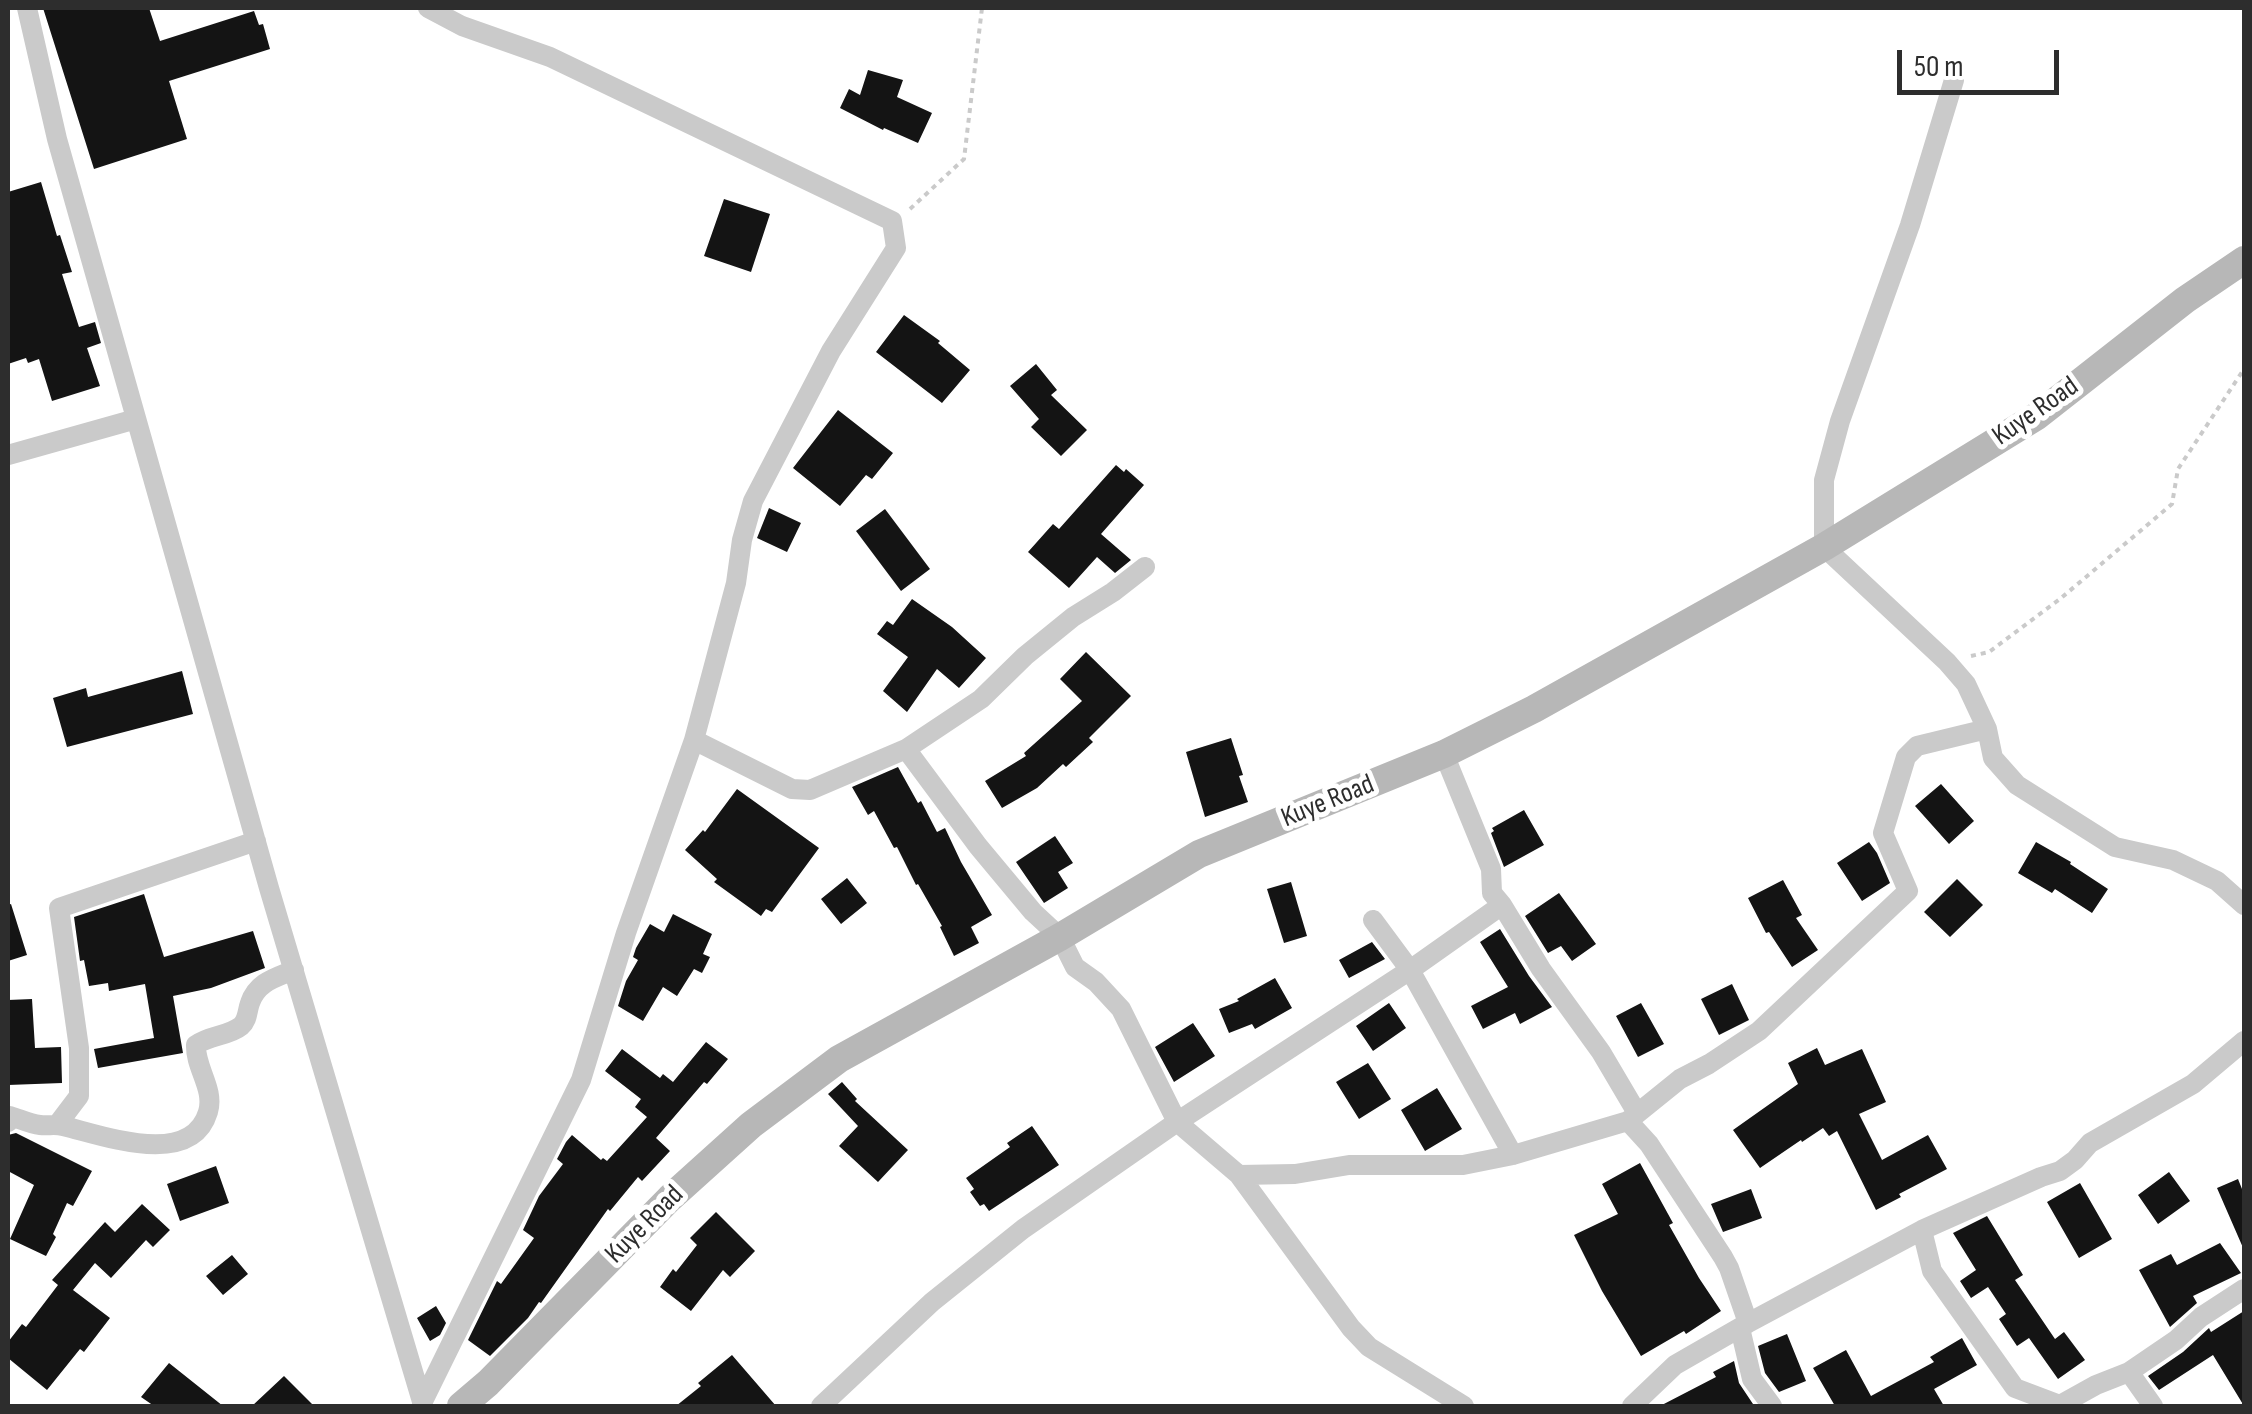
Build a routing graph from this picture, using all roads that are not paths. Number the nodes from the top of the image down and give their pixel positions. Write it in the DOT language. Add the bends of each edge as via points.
graph roads {
  1 [pos="27,8"];
  2 [pos="428,8"];
  3 [pos="1954,80"];
  4 [pos="2244,260"];
  5 [pos="136,419"];
  6 [pos="8,454"];
  7 [pos="1824,547"];
  8 [pos="1144,567"];
  9 [pos="1987,729"];
  10 [pos="694,740"];
  11 [pos="906,749"];
  12 [pos="1444,754"];
  13 [pos="256,841"];
  14 [pos="2244,904"];
  15 [pos="1502,905"];
  16 [pos="1373,920"];
  17 [pos="1060,937"];
  18 [pos="294,970"];
  19 [pos="1410,970"];
  20 [pos="2244,1041"];
  21 [pos="1632,1117"];
  22 [pos="8,1122"];
  23 [pos="1177,1122"];
  24 [pos="57,1124"];
  25 [pos="1514,1156"];
  26 [pos="1239,1174"];
  27 [pos="1922,1230"];
  28 [pos="2244,1289"];
  29 [pos="1744,1326"];
  30 [pos="2130,1372"];
  31 [pos="422,1405"];
  32 [pos="461,1406"];
  33 [pos="822,1406"];
  34 [pos="1464,1406"];
  35 [pos="1632,1406"];
  36 [pos="1772,1406"];
  37 [pos="2059,1406"];
  38 [pos="2153,1406"];
  1 -- 5 [label="street"];
  2 -- 10 [label="street" via="550,57 892,221 896,248 831,351 753,501"];
  3 -- 7 [label="street" via="1840,421 1824,480"];
  4 -- 7 [label="street, Kuye Road" via="2037,416"];
  5 -- 6 [label="street"];
  5 -- 13 [label="street"];
  7 -- 9 [label="street" via="1947,662 1966,684"];
  7 -- 12 [label="street, Kuye Road"];
  8 -- 11 [label="street" via="1072,617 981,700"];
  9 -- 14 [label="street" via="1994,758 2017,785 2116,846 2217,880"];
  9 -- 21 [label="street" via="1918,746 1906,757 1883,833 1908,891 1759,1031"];
  10 -- 11 [label="street" via="792,788 810,790"];
  10 -- 31 [label="street" via="581,1080"];
  11 -- 17 [label="street" via="978,846"];
  12 -- 15 [label="street" via="1491,869 1492,893"];
  12 -- 17 [label="street, Kuye Road" via="1199,854"];
  13 -- 18 [label="street"];
  13 -- 24 [label="street" via="59,908 79,1048 79,1096"];
  15 -- 19 [label="street"];
  15 -- 21 [label="street" via="1601,1052"];
  16 -- 19 [label="street"];
  17 -- 23 [label="street" via="1075,967 1121,1009"];
  17 -- 32 [label="street, Kuye Road" via="839,1059 751,1125"];
  18 -- 24 [label="street" via="255,990 240,1027 196,1045 211,1098 198,1130 145,1146"];
  18 -- 31 [label="street"];
  19 -- 23 [label="street"];
  19 -- 25 [label="street"];
  20 -- 27 [label="street" via="2192,1084 2090,1143 2060,1171"];
  21 -- 25 [label="street"];
  21 -- 29 [label="street" via="1729,1268"];
  22 -- 24 [label="street" via="10,1116"];
  23 -- 26 [label="street"];
  23 -- 33 [label="street" via="932,1302"];
  25 -- 26 [label="street" via="1463,1165"];
  26 -- 34 [label="street" via="1369,1347"];
  27 -- 29 [label="street"];
  27 -- 37 [label="street" via="1932,1271 2015,1388"];
  28 -- 30 [label="street"];
  29 -- 35 [label="street" via="1675,1365"];
  29 -- 36 [label="street" via="1752,1379"];
  30 -- 37 [label="street"];
  30 -- 38 [label="street"];
}
